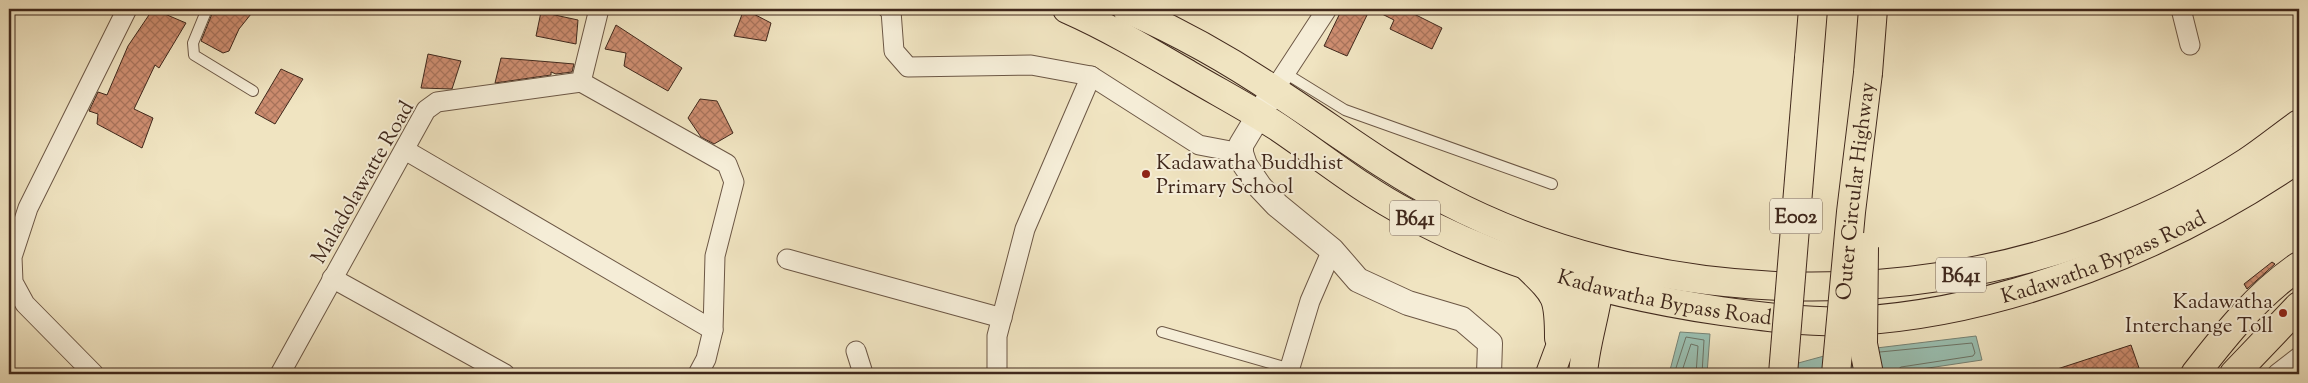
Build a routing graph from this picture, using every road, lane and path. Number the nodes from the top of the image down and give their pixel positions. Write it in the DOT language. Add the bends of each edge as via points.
graph roads {
  1 [pos="127,9"];
  2 [pos="207,9"];
  3 [pos="599,9"];
  4 [pos="888,9"];
  5 [pos="1067,9"];
  6 [pos="1127,9"];
  7 [pos="1327,9"];
  8 [pos="1813,9"];
  9 [pos="1874,9"];
  10 [pos="2181,9"];
  11 [pos="1166,20"];
  12 [pos="2190,45"];
  13 [pos="1868,73"];
  14 [pos="1091,76"];
  15 [pos="1279,81"];
  16 [pos="581,82"];
  17 [pos="252,91"];
  18 [pos="1258,115"];
  19 [pos="2299,124"];
  20 [pos="405,150"];
  21 [pos="1241,153"];
  22 [pos="2299,158"];
  23 [pos="1552,184"];
  24 [pos="1332,250"];
  25 [pos="787,259"];
  26 [pos="1599,259"];
  27 [pos="2299,266"];
  28 [pos="1528,267"];
  29 [pos="332,278"];
  30 [pos="1591,285"];
  31 [pos="2299,306"];
  32 [pos="1002,318"];
  33 [pos="713,330"];
  34 [pos="1162,332"];
  35 [pos="1559,347"];
  36 [pos="856,351"];
  37 [pos="2299,358"];
  38 [pos="1290,371"];
  39 [pos="94,374"];
  40 [pos="280,374"];
  41 [pos="505,374"];
  42 [pos="698,374"];
  43 [pos="860,374"];
  44 [pos="997,374"];
  45 [pos="1489,374"];
  46 [pos="1550,374"];
  47 [pos="1583,374"];
  48 [pos="1783,374"];
  49 [pos="1836,374"];
  50 [pos="1869,374"];
  51 [pos="2195,374"];
  52 [pos="2234,374"];
  53 [pos="2277,374"];
  1 -- 39 [label="street" via="28,208 12,257 13,282 26,304"];
  2 -- 17 [label="lane" via="193,43 194,56"];
  3 -- 16 [label="street"];
  4 -- 14 [label="street" via="891,11 894,51 908,67 1031,66"];
  5 -- 18 [label="main road, Kadawatha Bypass Road / B641" via="1138,44"];
  6 -- 11 [label="main road, Kadawatha Bypass Road / B641"];
  7 -- 15 [label="street"];
  8 -- 48 [label="main road, E002, bridge"];
  9 -- 13 [label="main road, Outer Circular Highway / E002"];
  10 -- 12 [label="street"];
  11 -- 15 [label="main road, Kadawatha Bypass Road / B641"];
  13 -- 49 [label="main road, Outer Circular Highway / E002, bridge"];
  13 -- 50 [label="main road, bridge" via="1863,344"];
  14 -- 21 [label="street" via="1199,145"];
  14 -- 32 [label="street" via="1025,229"];
  15 -- 18 [label="street"];
  15 -- 23 [label="lane" via="1344,110"];
  15 -- 26 [label="main road, Kadawatha Bypass Road / B641" via="1389,169 1442,198 1521,233"];
  16 -- 20 [label="street, Maladolawatte Road" via="437,102 426,110"];
  16 -- 33 [label="street" via="727,164 734,182 715,256"];
  18 -- 21 [label="street" via="1245,137"];
  18 -- 28 [label="main road, Kadawatha Bypass Road / B641" via="1349,178 1407,213"];
  19 -- 26 [label="main road, Kadawatha Bypass Road / B641" via="2229,173 2138,220 2059,250 1968,273 1872,285 1773,285 1701,278"];
  20 -- 29 [label="street, Maladolawatte Road"];
  20 -- 33 [label="street"];
  21 -- 24 [label="street" via="1252,176 1272,199"];
  22 -- 30 [label="main road, Kadawatha Bypass Road / B641" via="2238,198 2124,253 2029,287 1939,310 1871,319 1806,321 1690,306"];
  24 -- 38 [label="street" via="1310,300"];
  24 -- 45 [label="street" via="1358,280 1408,304 1462,319 1490,343"];
  25 -- 32 [label="street"];
  26 -- 30 [label="main road"];
  27 -- 51 [label="main road" via="2278,281 2232,326"];
  28 -- 30 [label="main road, Kadawatha Bypass Road / B641"];
  28 -- 35 [label="main road" via="1547,286 1557,302"];
  29 -- 40 [label="street, Maladolawatte Road"];
  29 -- 41 [label="street"];
  30 -- 35 [label="main road"];
  30 -- 47 [label="main road" via="1596,312 1584,357"];
  31 -- 52 [label="main road"];
  32 -- 44 [label="street" via="997,336"];
  33 -- 42 [label="street" via="706,359"];
  34 -- 38 [label="lane"];
  35 -- 46 [label="main road"];
  36 -- 43 [label="street" via="862,370"];
  37 -- 53 [label="street"];
}
